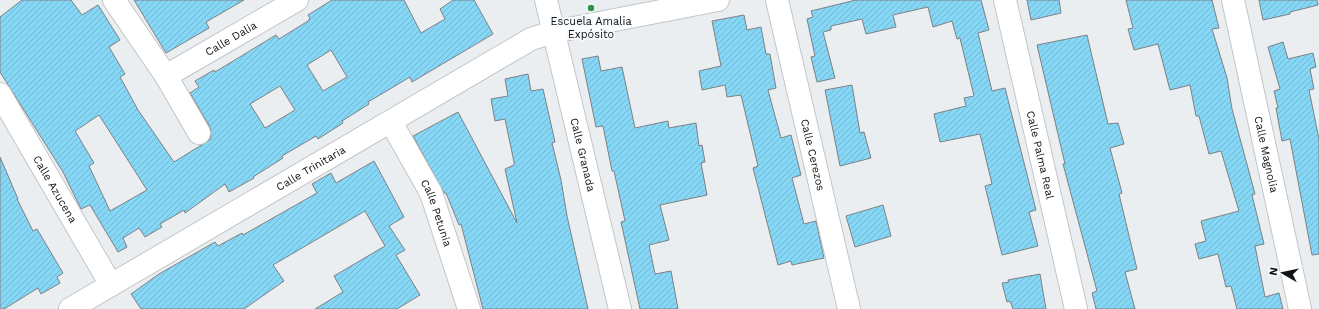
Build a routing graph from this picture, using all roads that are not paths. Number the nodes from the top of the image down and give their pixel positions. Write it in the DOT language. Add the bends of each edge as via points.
graph roads {
  1 [pos="114,0"];
  2 [pos="297,0"];
  3 [pos="546,0"];
  4 [pos="718,0"];
  5 [pos="777,0"];
  6 [pos="1005,0"];
  7 [pos="1233,0"];
  8 [pos="553,32"];
  9 [pos="166,76"];
  10 [pos="0,94"];
  11 [pos="391,122"];
  12 [pos="199,133"];
  13 [pos="111,285"];
  14 [pos="463,306"];
  15 [pos="70,309"];
  16 [pos="620,309"];
  17 [pos="849,309"];
  18 [pos="1076,309"];
  19 [pos="1300,309"];
  1 -- 9 [label="street"];
  2 -- 9 [label="street, Calle Dalia"];
  3 -- 8 [label="street, Calle Granada"];
  4 -- 8 [label="street, Calle Trinitaria"];
  5 -- 17 [label="street, Calle Cerezos"];
  6 -- 18 [label="street, Calle Palma Real"];
  7 -- 19 [label="street, Calle Magnolia"];
  8 -- 11 [label="street, Calle Trinitaria" via="531,39"];
  8 -- 16 [label="street, Calle Granada"];
  9 -- 12 [label="street"];
  10 -- 13 [label="street, Calle Azucena"];
  11 -- 13 [label="street, Calle Trinitaria"];
  11 -- 14 [label="street, Calle Petunia" via="431,193"];
  13 -- 15 [label="street, Calle Trinitaria"];
}
